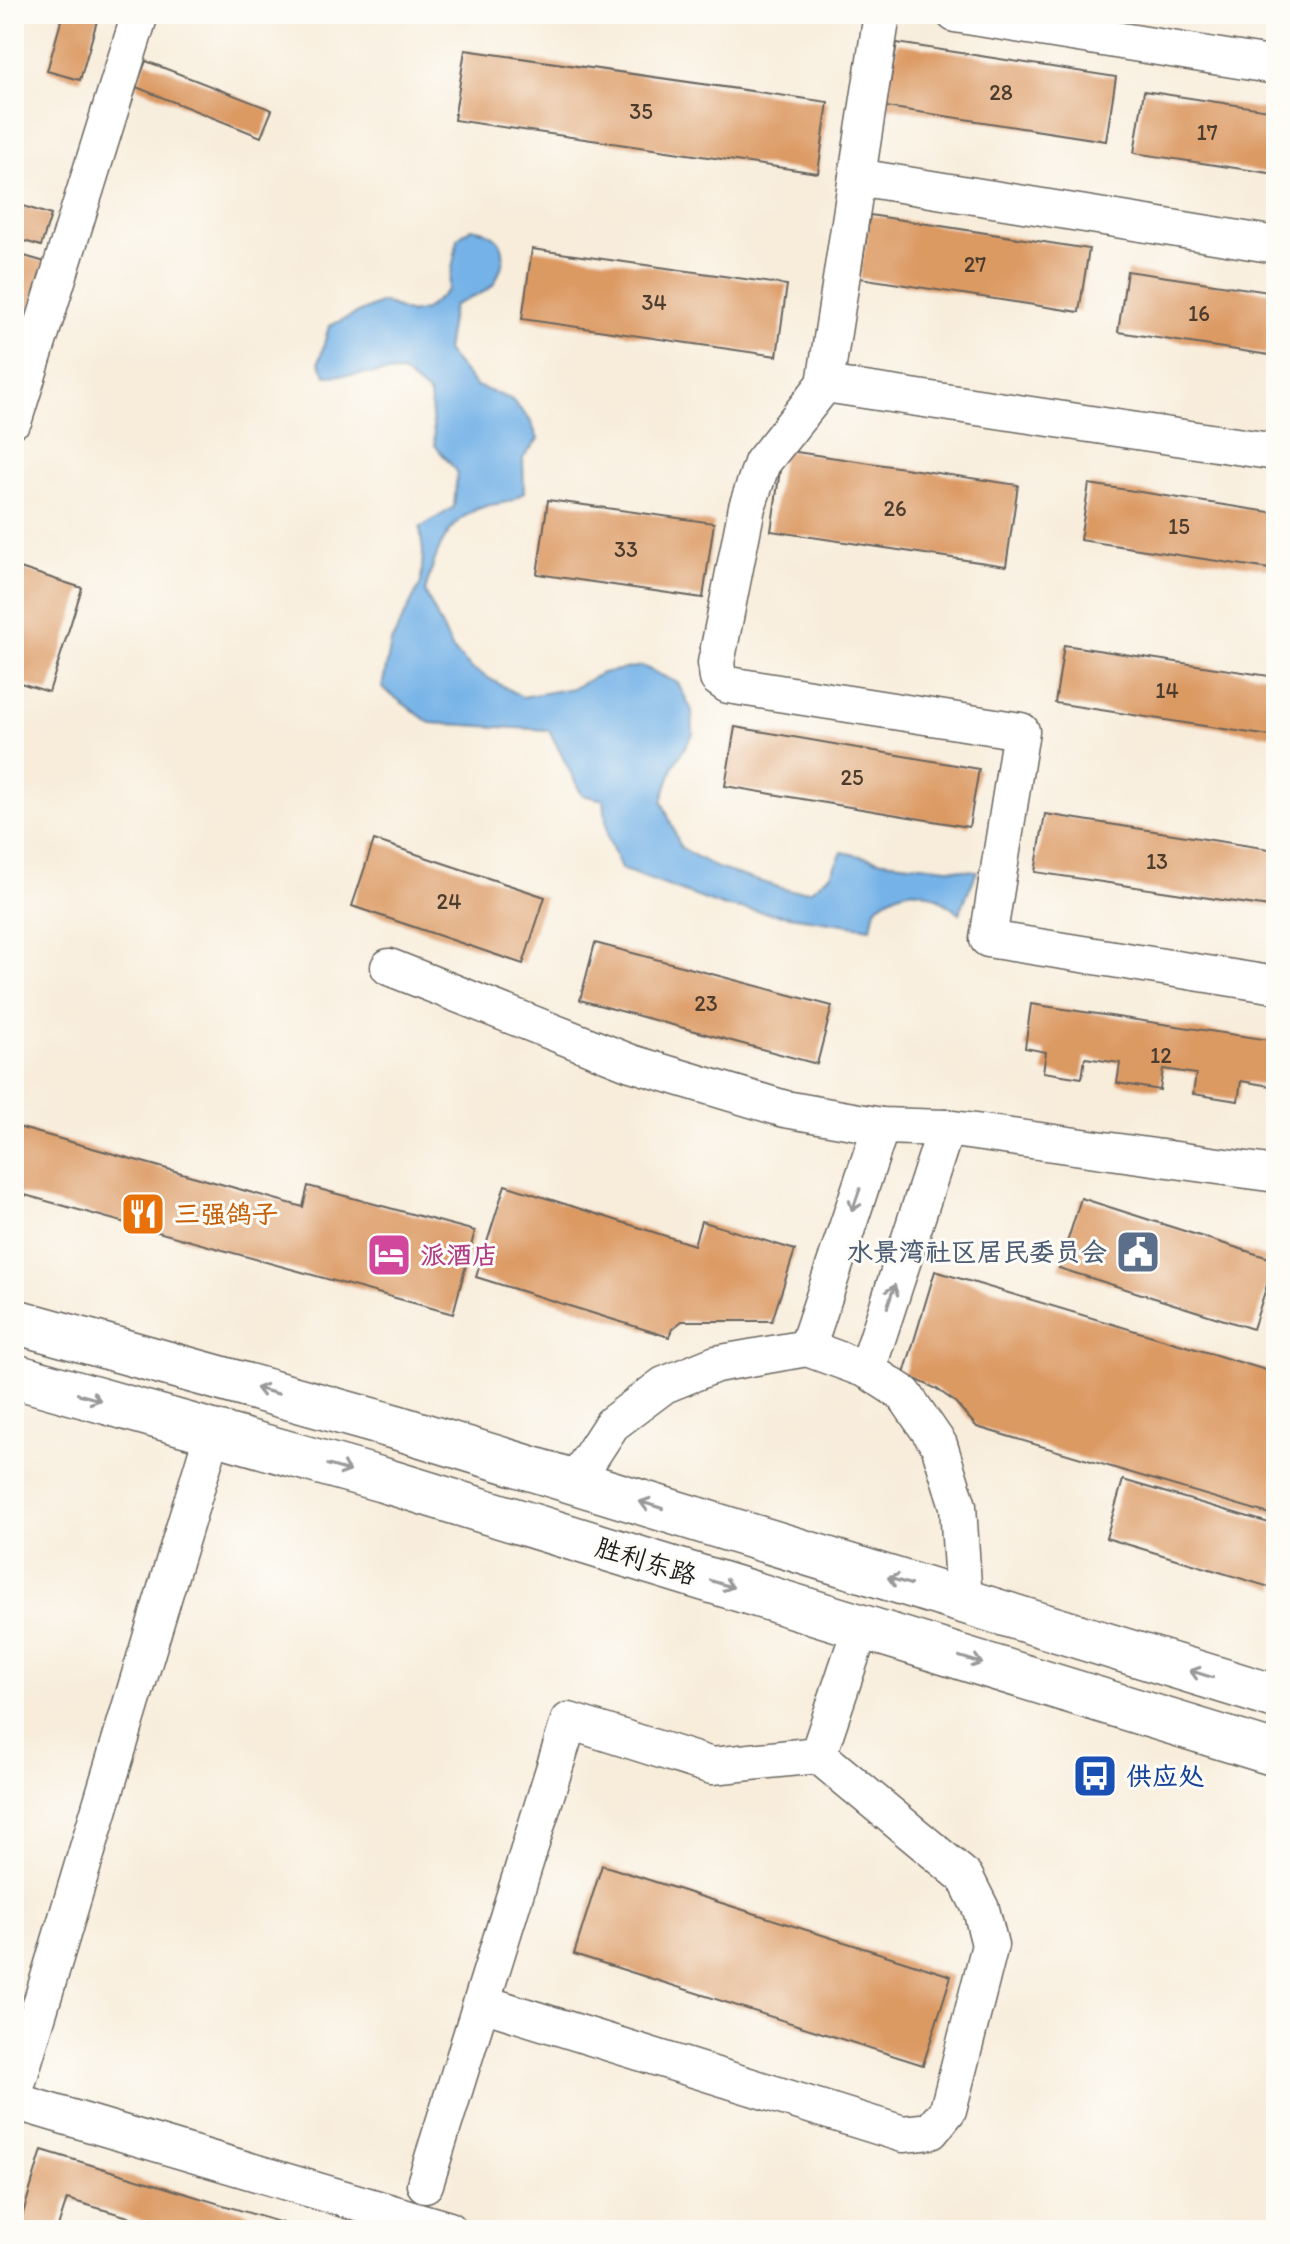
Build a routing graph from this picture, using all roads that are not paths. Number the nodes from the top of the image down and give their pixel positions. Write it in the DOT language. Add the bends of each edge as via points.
graph roads {
  1 [pos="140,14"];
  2 [pos="882,14"];
  3 [pos="955,14"];
  4 [pos="1276,66"];
  5 [pos="857,177"];
  6 [pos="1276,245"];
  7 [pos="825,384"];
  8 [pos="14,419"];
  9 [pos="1276,452"];
  10 [pos="389,967"];
  11 [pos="1276,985"];
  12 [pos="881,1126"];
  13 [pos="946,1128"];
  14 [pos="1276,1174"];
  15 [pos="14,1321"];
  16 [pos="807,1348"];
  17 [pos="867,1370"];
  18 [pos="14,1376"];
  19 [pos="213,1432"];
  20 [pos="575,1481"];
  21 [pos="964,1601"];
  22 [pos="861,1627"];
  23 [pos="1276,1697"];
  24 [pos="1276,1754"];
  25 [pos="818,1755"];
  26 [pos="482,2003"];
  27 [pos="14,2094"];
  28 [pos="14,2101"];
  29 [pos="425,2184"];
  30 [pos="429,2227"];
  1 -- 8 [label="street"];
  2 -- 5 [label="street"];
  3 -- 4 [label="street"];
  5 -- 6 [label="street"];
  5 -- 7 [label="street"];
  7 -- 9 [label="street"];
  7 -- 11 [label="street" via="762,463 744,522 716,663 718,678 728,685 1021,731 988,939"];
  10 -- 12 [label="street" via="631,1063 785,1109"];
  12 -- 13 [label="street"];
  12 -- 16 [label="street, one-way"];
  13 -- 14 [label="street"];
  17 -- 13 [label="street, one-way"];
  20 -- 15 [label="main road, one-way"];
  16 -- 17 [label="street"];
  16 -- 20 [label="street" via="716,1364 664,1385 612,1424"];
  17 -- 21 [label="street" via="904,1394 939,1445 958,1506"];
  18 -- 19 [label="main road, 胜利东路, one-way"];
  19 -- 22 [label="main road, 胜利东路, one-way"];
  19 -- 27 [label="street"];
  21 -- 20 [label="main road, one-way"];
  23 -- 21 [label="main road, one-way"];
  22 -- 24 [label="main road, 胜利东路, one-way"];
  22 -- 25 [label="street"];
  25 -- 26 [label="street" via="712,1766 569,1721"];
  25 -- 26 [label="street" via="965,1877 981,1909 990,1945 948,2110 931,2131 903,2134"];
  26 -- 29 [label="street"];
  28 -- 30 [label="street"];
}
